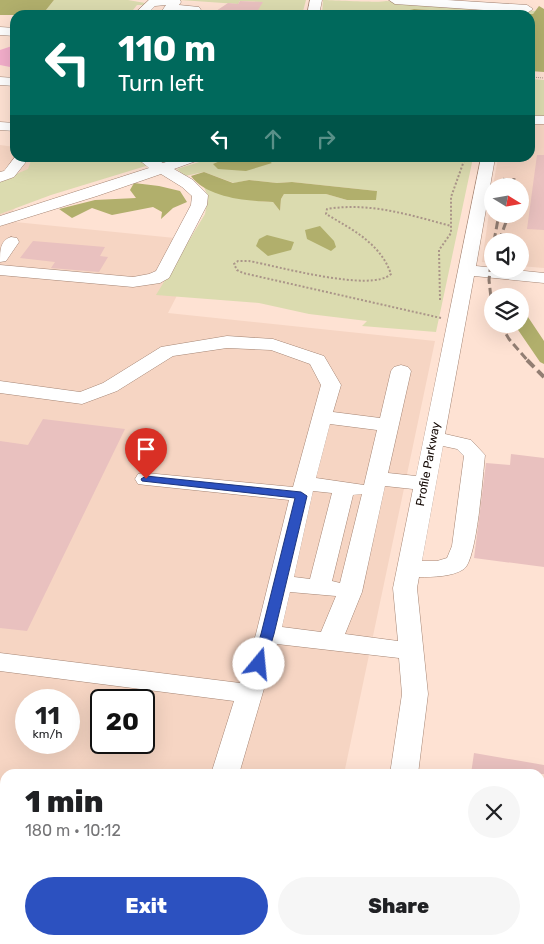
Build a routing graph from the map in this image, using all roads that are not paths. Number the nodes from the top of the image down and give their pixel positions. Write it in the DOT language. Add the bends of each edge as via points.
graph roads {
  1 [pos="395,0"];
  2 [pos="527,9"];
  3 [pos="143,10"];
  4 [pos="168,10"];
  5 [pos="19,162"];
  6 [pos="150,162"];
  7 [pos="178,162"];
  8 [pos="487,162"];
  9 [pos="159,168"];
  10 [pos="0,177"];
  11 [pos="124,180"];
  12 [pos="0,216"];
  13 [pos="0,221"];
  14 [pos="11,242"];
  15 [pos="0,257"];
  16 [pos="0,270"];
  17 [pos="466,270"];
  18 [pos="544,278"];
  19 [pos="401,371"];
  20 [pos="0,387"];
  21 [pos="322,417"];
  22 [pos="388,425"];
  23 [pos="433,438"];
  24 [pos="146,479"];
  25 [pos="424,484"];
  26 [pos="374,485"];
  27 [pos="344,488"];
  28 [pos="303,489"];
  29 [pos="408,569"];
  30 [pos="280,583"];
  31 [pos="319,588"];
  32 [pos="350,592"];
  33 [pos="268,634"];
  34 [pos="331,642"];
  35 [pos="411,651"];
  36 [pos="0,662"];
  37 [pos="250,694"];
  38 [pos="227,769"];
  39 [pos="405,769"];
  1 -- 2 [label="street"];
  3 -- 4 [label="street" via="154,0 175,2"];
  5 -- 10 [label="street" via="10,174"];
  6 -- 9 [label="street"];
  7 -- 9 [label="street"];
  8 -- 17 [label="street, Profile Parkway"];
  9 -- 11 [label="street"];
  9 -- 16 [label="street" via="200,194 200,200 163,274 154,279 133,282"];
  11 -- 12 [label="street" via="116,179"];
  11 -- 13 [label="street"];
  14 -- 15 [label="street"];
  17 -- 18 [label="street"];
  17 -- 23 [label="street, Profile Parkway"];
  19 -- 22 [label="street"];
  20 -- 21 [label="street" via="82,398 110,387 168,351 227,342 273,346 317,360 331,385"];
  21 -- 22 [label="street"];
  21 -- 28 [label="street"];
  22 -- 26 [label="street"];
  23 -- 25 [label="street, Profile Parkway"];
  23 -- 29 [label="street" via="464,444 475,455 463,546 457,563 438,569"];
  24 -- 28 [label="street"];
  25 -- 26 [label="street"];
  25 -- 29 [label="street, Profile Parkway"];
  26 -- 27 [label="street"];
  26 -- 32 [label="street"];
  27 -- 28 [label="street"];
  27 -- 31 [label="street"];
  28 -- 30 [label="street"];
  29 -- 35 [label="street, Profile Parkway" via="405,597"];
  30 -- 31 [label="street"];
  30 -- 33 [label="street"];
  31 -- 32 [label="street"];
  32 -- 34 [label="street" via="334,626"];
  33 -- 34 [label="street"];
  33 -- 37 [label="street"];
  34 -- 35 [label="street"];
  35 -- 39 [label="street, Profile Parkway" via="415,694"];
  36 -- 37 [label="street"];
  37 -- 38 [label="street"];
}
